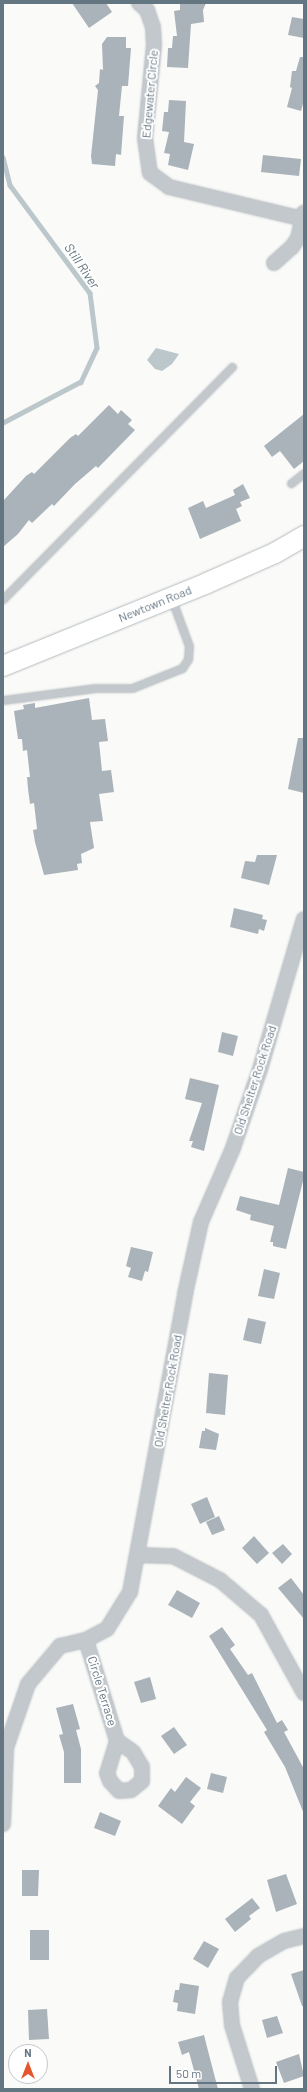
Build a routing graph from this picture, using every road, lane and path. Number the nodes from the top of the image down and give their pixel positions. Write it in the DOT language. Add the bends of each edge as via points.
graph roads {
  1 [pos="139,3"];
  2 [pos="303,216"];
  3 [pos="274,263"];
  4 [pos="232,367"];
  5 [pos="304,473"];
  6 [pos="291,483"];
  7 [pos="304,536"];
  8 [pos="171,598"];
  9 [pos="3,599"];
  10 [pos="3,666"];
  11 [pos="3,700"];
  12 [pos="304,918"];
  13 [pos="138,1555"];
  14 [pos="86,1640"];
  15 [pos="304,1693"];
  16 [pos="117,1741"];
  17 [pos="3,1824"];
  18 [pos="304,1936"];
  19 [pos="252,2089"];
  1 -- 2 [label="street, Edgewater Circle" via="148,10 153,33 145,138 150,173 170,187"];
  2 -- 3 [label="street" via="295,242"];
  4 -- 9 [label="lane"];
  5 -- 6 [label="lane"];
  7 -- 8 [label="main road, Newtown Road" via="275,553"];
  8 -- 10 [label="main road, Newtown Road"];
  8 -- 11 [label="lane" via="189,646 188,659 182,668 132,688 95,688"];
  12 -- 13 [label="street, Old Shelter Rock Road" via="243,1120 201,1222 185,1294"];
  13 -- 14 [label="street, Old Shelter Rock Road" via="130,1592 107,1629"];
  13 -- 15 [label="street" via="173,1556 220,1580 261,1616"];
  14 -- 16 [label="street, Circle Terrace"];
  14 -- 17 [label="street, Old Shelter Rock Road" via="60,1646 28,1684 6,1748"];
  18 -- 19 [label="street" via="284,1941 258,1956 237,1978 230,2002 232,2025"];
}
